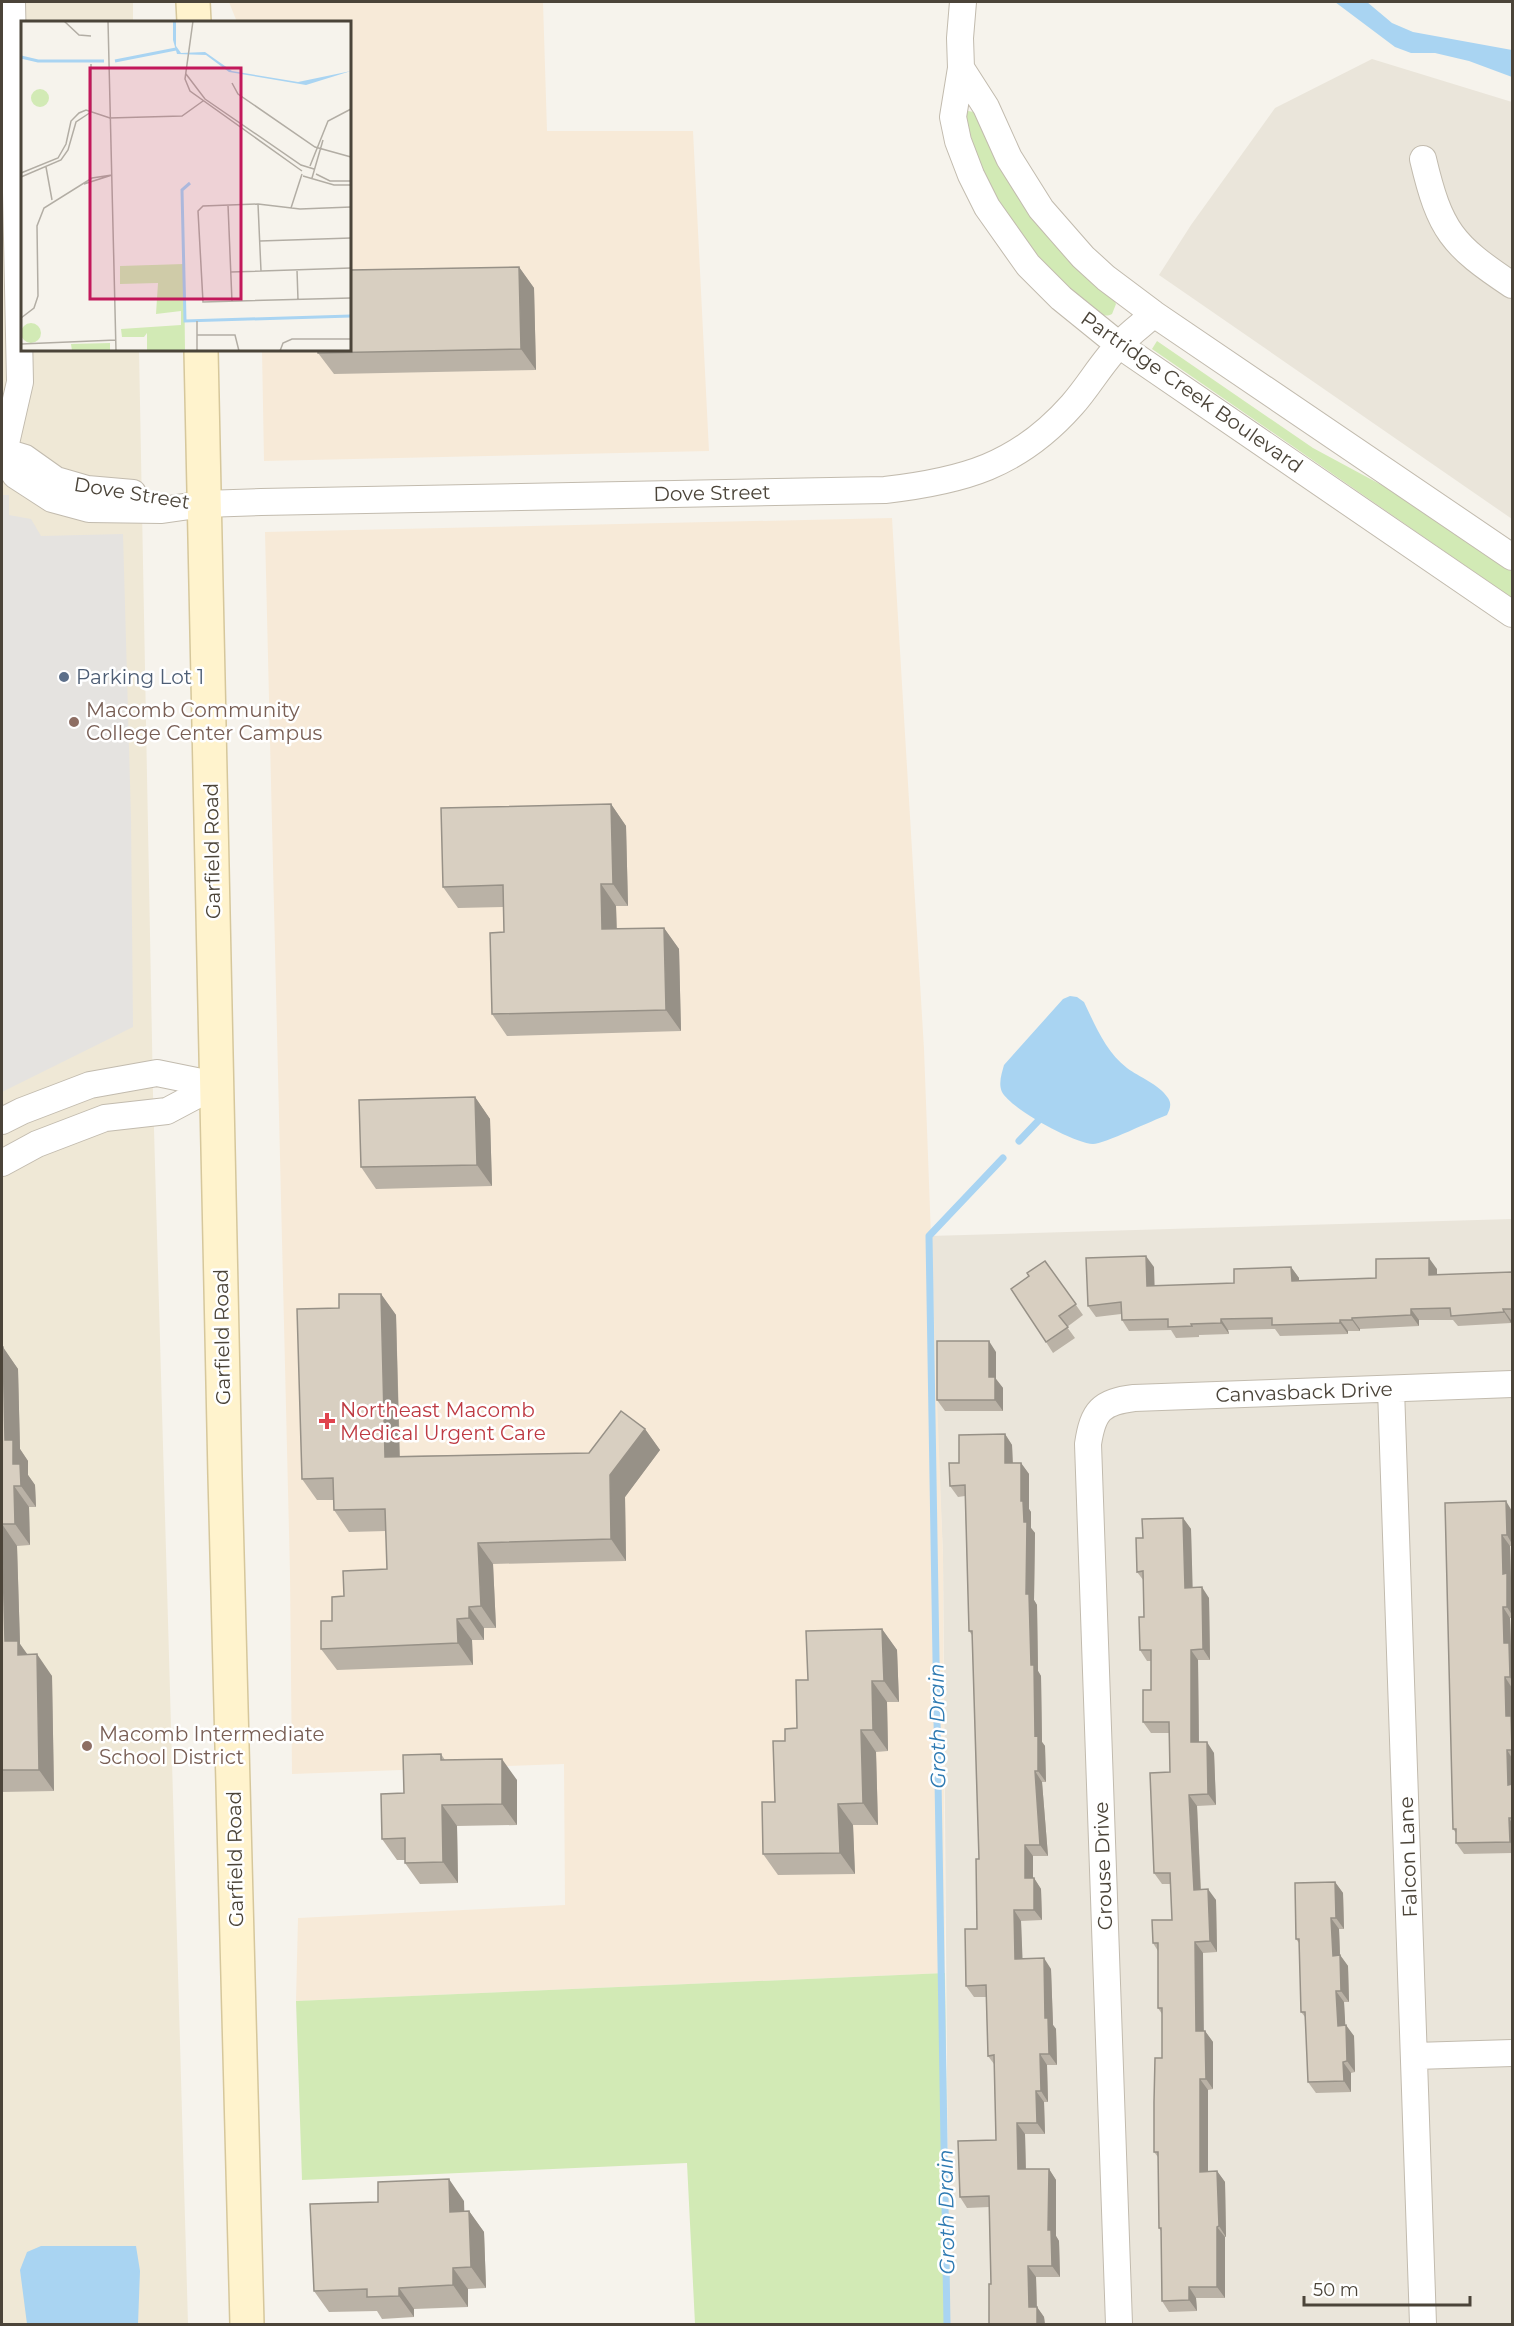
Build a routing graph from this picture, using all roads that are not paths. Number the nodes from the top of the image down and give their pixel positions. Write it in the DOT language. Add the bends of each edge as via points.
graph roads {
  1 [pos="12,2"];
  2 [pos="193,2"];
  3 [pos="963,2"];
  4 [pos="194,21"];
  5 [pos="961,68"];
  6 [pos="1424,159"];
  7 [pos="1512,285"];
  8 [pos="1154,314"];
  9 [pos="1119,345"];
  10 [pos="201,351"];
  11 [pos="2,452"];
  12 [pos="204,504"];
  13 [pos="1512,557"];
  14 [pos="1512,614"];
  15 [pos="216,1085"];
  16 [pos="2,1121"];
  17 [pos="2,1163"];
  18 [pos="1512,1384"];
  19 [pos="1391,1389"];
  20 [pos="1099,1410"];
  21 [pos="1512,2053"];
  22 [pos="1415,2056"];
  23 [pos="247,2325"];
  24 [pos="1119,2325"];
  25 [pos="1423,2325"];
  1 -- 11 [label="street" via="20,382"];
  2 -- 4 [label="main road"];
  3 -- 5 [label="street, Partridge Creek Boulevard"];
  5 -- 8 [label="street" via="1041,209 1083,257"];
  5 -- 9 [label="street, Partridge Creek Boulevard" via="953,117 958,141 987,207 1028,265"];
  6 -- 7 [label="street" via="1437,209 1451,236 1466,252"];
  8 -- 9 [label="street, Dove Street"];
  8 -- 13 [label="street"];
  9 -- 12 [label="street, Dove Street" via="1073,404 1029,445 984,469 922,486 885,490"];
  9 -- 14 [label="street, Partridge Creek Boulevard"];
  10 -- 12 [label="main road, Garfield Road"];
  11 -- 12 [label="street, Dove Street" via="15,475 52,499 89,508 133,510"];
  12 -- 15 [label="main road, Garfield Road"];
  15 -- 16 [label="street" via="158,1073 90,1085"];
  15 -- 17 [label="street" via="167,1111 105,1118 37,1144"];
  15 -- 23 [label="main road, Garfield Road"];
  18 -- 19 [label="street, Canvasback Drive"];
  19 -- 20 [label="street, Canvasback Drive" via="1134,1398 1113,1401"];
  19 -- 22 [label="street, Falcon Lane"];
  20 -- 24 [label="street, Grouse Drive" via="1088,1444"];
  21 -- 22 [label="street"];
  22 -- 25 [label="street, Falcon Lane"];
}
